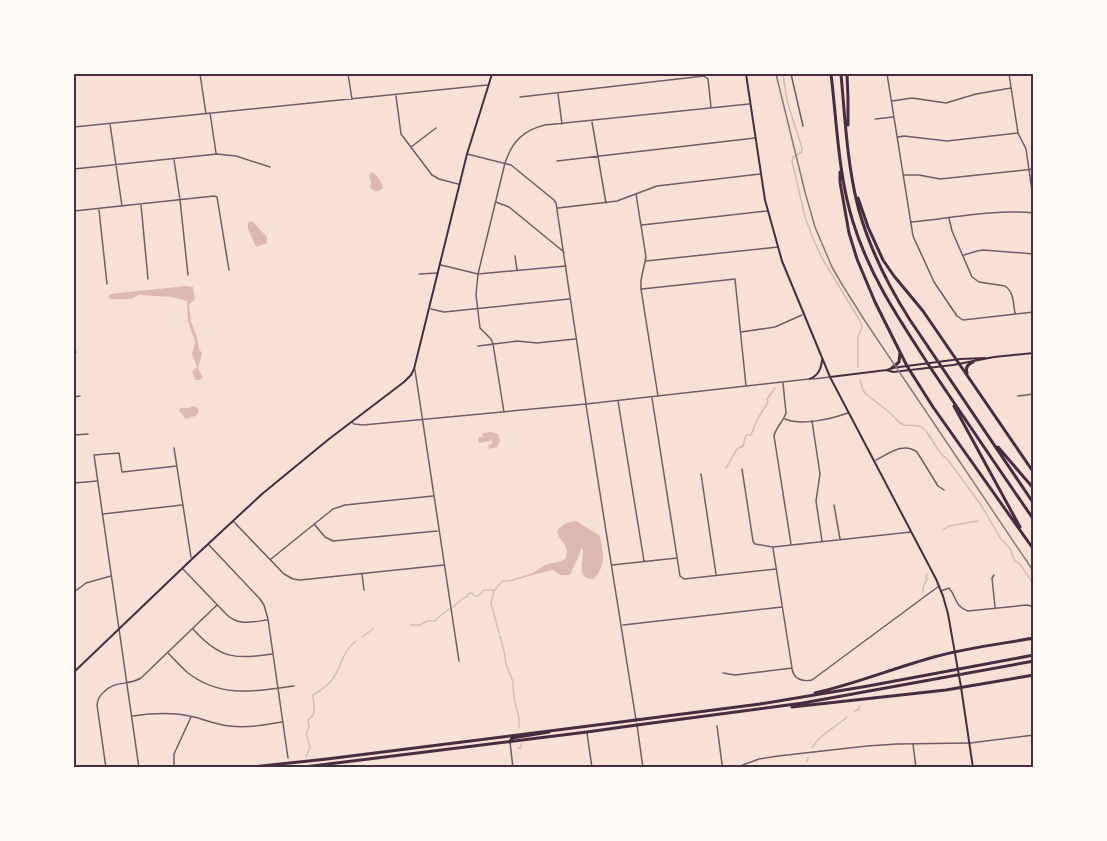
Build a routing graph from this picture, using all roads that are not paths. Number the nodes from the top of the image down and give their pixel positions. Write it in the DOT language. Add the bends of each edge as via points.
graph roads {
  1 [pos="200,74"];
  2 [pos="348,74"];
  3 [pos="492,74"];
  4 [pos="746,74"];
  5 [pos="791,74"];
  6 [pos="831,74"];
  7 [pos="841,74"];
  8 [pos="847,74"];
  9 [pos="887,74"];
  10 [pos="1009,74"];
  11 [pos="488,85"];
  12 [pos="1011,88"];
  13 [pos="558,93"];
  14 [pos="396,95"];
  15 [pos="520,97"];
  16 [pos="352,99"];
  17 [pos="891,101"];
  18 [pos="749,104"];
  19 [pos="711,108"];
  20 [pos="210,113"];
  21 [pos="206,114"];
  22 [pos="894,117"];
  23 [pos="875,119"];
  24 [pos="592,121"];
  25 [pos="110,123"];
  26 [pos="562,124"];
  27 [pos="803,126"];
  28 [pos="74,127"];
  29 [pos="436,128"];
  30 [pos="847,133"];
  31 [pos="1018,133"];
  32 [pos="897,137"];
  33 [pos="754,138"];
  34 [pos="410,147"];
  35 [pos="217,154"];
  36 [pos="468,154"];
  37 [pos="598,156"];
  38 [pos="174,159"];
  39 [pos="557,161"];
  40 [pos="505,163"];
  41 [pos="116,165"];
  42 [pos="840,165"];
  43 [pos="270,167"];
  44 [pos="74,169"];
  45 [pos="1029,169"];
  46 [pos="1034,169"];
  47 [pos="760,174"];
  48 [pos="903,175"];
  49 [pos="460,185"];
  50 [pos="854,191"];
  51 [pos="636,193"];
  52 [pos="180,200"];
  53 [pos="495,202"];
  54 [pos="606,203"];
  55 [pos="140,204"];
  56 [pos="122,206"];
  57 [pos="558,208"];
  58 [pos="99,209"];
  59 [pos="767,211"];
  60 [pos="74,212"];
  61 [pos="1033,213"];
  62 [pos="950,218"];
  63 [pos="910,223"];
  64 [pos="642,225"];
  65 [pos="778,247"];
  66 [pos="564,252"];
  67 [pos="1034,254"];
  68 [pos="515,256"];
  69 [pos="963,256"];
  70 [pos="645,261"];
  71 [pos="440,265"];
  72 [pos="566,266"];
  73 [pos="229,270"];
  74 [pos="517,270"];
  75 [pos="438,273"];
  76 [pos="418,274"];
  77 [pos="478,274"];
  78 [pos="189,275"];
  79 [pos="148,279"];
  80 [pos="107,284"];
  81 [pos="641,289"];
  82 [pos="571,299"];
  83 [pos="477,308"];
  84 [pos="430,309"];
  85 [pos="1034,312"];
  86 [pos="803,314"];
  87 [pos="1015,314"];
  88 [pos="74,332"];
  89 [pos="741,332"];
  90 [pos="75,339"];
  91 [pos="576,339"];
  92 [pos="494,344"];
  93 [pos="478,346"];
  94 [pos="900,351"];
  95 [pos="1034,353"];
  96 [pos="822,357"];
  97 [pos="994,357"];
  98 [pos="957,360"];
  99 [pos="973,362"];
  100 [pos="960,364"];
  101 [pos="892,368"];
  102 [pos="908,368"];
  103 [pos="414,369"];
  104 [pos="887,370"];
  105 [pos="967,374"];
  106 [pos="830,377"];
  107 [pos="810,379"];
  108 [pos="783,381"];
  109 [pos="747,386"];
  110 [pos="946,391"];
  111 [pos="1034,394"];
  112 [pos="80,396"];
  113 [pos="651,396"];
  114 [pos="658,396"];
  115 [pos="1018,396"];
  116 [pos="74,397"];
  117 [pos="618,400"];
  118 [pos="586,404"];
  119 [pos="504,411"];
  120 [pos="849,413"];
  121 [pos="784,418"];
  122 [pos="422,419"];
  123 [pos="812,421"];
  124 [pos="351,422"];
  125 [pos="88,434"];
  126 [pos="74,435"];
  127 [pos="988,435"];
  128 [pos="174,448"];
  129 [pos="875,460"];
  130 [pos="177,466"];
  131 [pos="742,469"];
  132 [pos="1034,473"];
  133 [pos="701,474"];
  134 [pos="98,480"];
  135 [pos="74,483"];
  136 [pos="1034,489"];
  137 [pos="944,490"];
  138 [pos="434,495"];
  139 [pos="1034,504"];
  140 [pos="183,505"];
  141 [pos="834,505"];
  142 [pos="102,514"];
  143 [pos="233,520"];
  144 [pos="1034,520"];
  145 [pos="314,524"];
  146 [pos="439,531"];
  147 [pos="911,532"];
  148 [pos="840,540"];
  149 [pos="823,542"];
  150 [pos="1028,542"];
  151 [pos="208,544"];
  152 [pos="791,545"];
  153 [pos="773,547"];
  154 [pos="1034,550"];
  155 [pos="677,558"];
  156 [pos="192,559"];
  157 [pos="271,560"];
  158 [pos="644,561"];
  159 [pos="444,564"];
  160 [pos="612,565"];
  161 [pos="182,568"];
  162 [pos="776,569"];
  163 [pos="362,573"];
  164 [pos="994,575"];
  165 [pos="112,576"];
  166 [pos="716,576"];
  167 [pos="939,586"];
  168 [pos="364,590"];
  169 [pos="941,591"];
  170 [pos="74,592"];
  171 [pos="217,605"];
  172 [pos="782,607"];
  173 [pos="996,608"];
  174 [pos="1034,610"];
  175 [pos="268,619"];
  176 [pos="622,625"];
  177 [pos="119,628"];
  178 [pos="193,629"];
  179 [pos="1034,637"];
  180 [pos="167,652"];
  181 [pos="956,652"];
  182 [pos="273,654"];
  183 [pos="1034,655"];
  184 [pos="459,660"];
  185 [pos="1034,661"];
  186 [pos="792,668"];
  187 [pos="74,672"];
  188 [pos="723,673"];
  189 [pos="1034,675"];
  190 [pos="127,682"];
  191 [pos="294,686"];
  192 [pos="962,687"];
  193 [pos="278,688"];
  194 [pos="760,704"];
  195 [pos="781,707"];
  196 [pos="192,716"];
  197 [pos="132,717"];
  198 [pos="283,722"];
  199 [pos="637,723"];
  200 [pos="717,726"];
  201 [pos="556,730"];
  202 [pos="587,732"];
  203 [pos="1034,735"];
  204 [pos="510,741"];
  205 [pos="913,743"];
  206 [pos="969,743"];
  207 [pos="288,758"];
  208 [pos="327,759"];
  209 [pos="328,766"];
  210 [pos="174,767"];
  211 [pos="106,768"];
  212 [pos="140,768"];
  213 [pos="243,768"];
  214 [pos="296,768"];
  215 [pos="513,768"];
  216 [pos="592,768"];
  217 [pos="643,768"];
  218 [pos="724,768"];
  219 [pos="735,768"];
  220 [pos="916,768"];
  221 [pos="973,768"];
  1 -- 21 [label="street"];
  2 -- 16 [label="street"];
  3 -- 11 [label="main road"];
  4 -- 18 [label="main road"];
  5 -- 27 [label="street"];
  6 -- 42 [label="highway"];
  7 -- 30 [label="highway"];
  8 -- 30 [label="highway"];
  9 -- 17 [label="street"];
  10 -- 12 [label="street"];
  11 -- 14 [label="street"];
  11 -- 36 [label="main road"];
  12 -- 17 [label="street" via="946,103 912,98"];
  12 -- 31 [label="street"];
  13 -- 15 [label="street"];
  13 -- 19 [label="street" via="706,77"];
  13 -- 26 [label="street"];
  14 -- 16 [label="street"];
  14 -- 34 [label="street" via="401,135"];
  16 -- 20 [label="street"];
  17 -- 22 [label="street"];
  18 -- 19 [label="street"];
  18 -- 33 [label="main road"];
  19 -- 24 [label="street"];
  20 -- 21 [label="street"];
  20 -- 35 [label="street"];
  21 -- 25 [label="street"];
  22 -- 23 [label="street"];
  22 -- 32 [label="street"];
  24 -- 26 [label="street"];
  24 -- 37 [label="street"];
  25 -- 28 [label="street"];
  25 -- 41 [label="street"];
  26 -- 40 [label="street" via="528,131 514,143"];
  29 -- 34 [label="street"];
  30 -- 50 [label="highway"];
  31 -- 32 [label="street" via="947,141"];
  31 -- 45 [label="street"];
  32 -- 48 [label="street"];
  33 -- 37 [label="street"];
  33 -- 47 [label="main road"];
  34 -- 49 [label="street" via="432,175"];
  35 -- 38 [label="street"];
  35 -- 43 [label="street"];
  36 -- 40 [label="street"];
  36 -- 49 [label="main road"];
  37 -- 39 [label="street"];
  37 -- 54 [label="street"];
  38 -- 41 [label="street"];
  38 -- 52 [label="street"];
  40 -- 53 [label="street"];
  40 -- 57 [label="street" via="554,200"];
  41 -- 44 [label="street"];
  41 -- 56 [label="street"];
  42 -- 94 [label="highway" via="842,197 857,259"];
  42 -- 110 [label="highway" via="849,210 876,281"];
  45 -- 46 [label="street"];
  45 -- 48 [label="street" via="940,179"];
  45 -- 61 [label="street"];
  47 -- 51 [label="street" via="657,186"];
  47 -- 59 [label="main road"];
  48 -- 63 [label="street"];
  49 -- 71 [label="main road"];
  50 -- 98 [label="highway" via="883,260"];
  50 -- 127 [label="highway" via="885,278"];
  51 -- 54 [label="street"];
  51 -- 64 [label="street"];
  52 -- 55 [label="street"];
  52 -- 73 [label="street" via="218,197"];
  52 -- 78 [label="street"];
  53 -- 66 [label="street" via="509,207"];
  53 -- 77 [label="street"];
  54 -- 57 [label="street"];
  55 -- 56 [label="street"];
  55 -- 79 [label="street"];
  56 -- 58 [label="street"];
  57 -- 66 [label="street"];
  58 -- 60 [label="street"];
  58 -- 80 [label="street"];
  59 -- 64 [label="street"];
  59 -- 65 [label="main road"];
  61 -- 62 [label="street"];
  62 -- 63 [label="street"];
  62 -- 69 [label="street"];
  63 -- 87 [label="street" via="914,241 934,282 959,318"];
  64 -- 70 [label="street"];
  65 -- 70 [label="street"];
  65 -- 86 [label="main road"];
  66 -- 72 [label="street"];
  67 -- 69 [label="street" via="977,250"];
  68 -- 74 [label="street"];
  69 -- 87 [label="street" via="974,279 1008,288"];
  70 -- 81 [label="street"];
  71 -- 75 [label="main road"];
  71 -- 77 [label="street"];
  72 -- 74 [label="street"];
  72 -- 82 [label="street"];
  74 -- 77 [label="street"];
  75 -- 76 [label="street"];
  75 -- 84 [label="main road"];
  77 -- 83 [label="street"];
  81 -- 89 [label="street" via="735,279"];
  81 -- 114 [label="street"];
  82 -- 83 [label="street"];
  82 -- 91 [label="street"];
  83 -- 84 [label="street" via="444,312"];
  83 -- 92 [label="street" via="480,328"];
  84 -- 103 [label="main road"];
  85 -- 87 [label="street"];
  86 -- 89 [label="street" via="775,327"];
  86 -- 96 [label="main road"];
  88 -- 90 [label="street"];
  89 -- 109 [label="street"];
  91 -- 92 [label="street"];
  91 -- 118 [label="street"];
  92 -- 93 [label="street"];
  92 -- 119 [label="street"];
  94 -- 101 [label="highway" via="900,360"];
  94 -- 102 [label="highway"];
  95 -- 97 [label="main road"];
  96 -- 106 [label="main road"];
  96 -- 107 [label="main road" via="820,370"];
  97 -- 98 [label="main road"];
  97 -- 99 [label="main road"];
  98 -- 100 [label="highway"];
  98 -- 102 [label="main road"];
  99 -- 100 [label="main road"];
  99 -- 105 [label="highway" via="967,366"];
  100 -- 102 [label="main road"];
  100 -- 105 [label="highway"];
  101 -- 102 [label="main road"];
  101 -- 104 [label="main road"];
  102 -- 104 [label="main road"];
  102 -- 150 [label="highway"];
  103 -- 122 [label="street"];
  103 -- 124 [label="main road" via="404,382"];
  104 -- 106 [label="main road"];
  105 -- 132 [label="highway"];
  106 -- 107 [label="street"];
  106 -- 120 [label="main road"];
  107 -- 108 [label="street"];
  108 -- 109 [label="street"];
  108 -- 121 [label="street"];
  109 -- 114 [label="street"];
  110 -- 144 [label="highway"];
  110 -- 150 [label="highway"];
  111 -- 115 [label="street"];
  112 -- 116 [label="street"];
  113 -- 114 [label="street"];
  113 -- 117 [label="street"];
  113 -- 155 [label="street"];
  117 -- 118 [label="street"];
  117 -- 158 [label="street"];
  118 -- 119 [label="street"];
  118 -- 160 [label="street"];
  119 -- 122 [label="street"];
  120 -- 123 [label="street"];
  120 -- 129 [label="main road"];
  121 -- 123 [label="street"];
  121 -- 152 [label="street" via="774,436"];
  122 -- 124 [label="street" via="363,425"];
  122 -- 138 [label="street"];
  123 -- 149 [label="street" via="820,474 816,501"];
  124 -- 143 [label="main road"];
  125 -- 126 [label="street"];
  127 -- 136 [label="highway"];
  127 -- 139 [label="highway"];
  128 -- 130 [label="street"];
  129 -- 137 [label="street" via="900,448 912,449"];
  129 -- 147 [label="main road"];
  130 -- 134 [label="street" via="122,472 119,453 94,455"];
  130 -- 140 [label="street"];
  131 -- 153 [label="street" via="753,541"];
  133 -- 166 [label="street"];
  134 -- 135 [label="street"];
  134 -- 142 [label="street"];
  138 -- 145 [label="street" via="339,507"];
  138 -- 146 [label="street"];
  140 -- 142 [label="street"];
  140 -- 156 [label="street"];
  141 -- 148 [label="street"];
  142 -- 165 [label="street"];
  143 -- 151 [label="main road"];
  143 -- 157 [label="street"];
  145 -- 146 [label="street" via="333,541"];
  145 -- 157 [label="street"];
  146 -- 159 [label="street"];
  147 -- 148 [label="street"];
  147 -- 167 [label="main road"];
  148 -- 149 [label="street"];
  149 -- 152 [label="street"];
  150 -- 154 [label="highway"];
  151 -- 156 [label="main road"];
  151 -- 175 [label="street" via="260,598"];
  152 -- 153 [label="street"];
  153 -- 162 [label="street"];
  155 -- 158 [label="street"];
  155 -- 166 [label="street" via="684,579"];
  156 -- 161 [label="main road"];
  157 -- 163 [label="street" via="293,579"];
  158 -- 160 [label="street"];
  159 -- 163 [label="street"];
  159 -- 184 [label="street"];
  160 -- 176 [label="street"];
  161 -- 171 [label="street"];
  161 -- 177 [label="main road"];
  162 -- 166 [label="street"];
  162 -- 172 [label="street"];
  163 -- 168 [label="street"];
  164 -- 173 [label="street"];
  165 -- 170 [label="street" via="86,583"];
  165 -- 177 [label="street"];
  167 -- 169 [label="main road"];
  167 -- 186 [label="street" via="812,680 797,678"];
  169 -- 173 [label="street" via="951,589 964,610"];
  169 -- 181 [label="main road"];
  171 -- 175 [label="street" via="239,622"];
  171 -- 178 [label="street"];
  172 -- 176 [label="street"];
  172 -- 186 [label="street"];
  173 -- 174 [label="street" via="1028,605"];
  175 -- 182 [label="street"];
  176 -- 199 [label="street"];
  177 -- 187 [label="main road"];
  177 -- 190 [label="street"];
  178 -- 180 [label="street"];
  178 -- 182 [label="street" via="226,655 242,658"];
  179 -- 181 [label="highway"];
  180 -- 190 [label="street" via="141,678"];
  180 -- 193 [label="street" via="188,673 215,687 247,692"];
  181 -- 192 [label="main road"];
  181 -- 194 [label="highway" via="838,687"];
  182 -- 193 [label="street"];
  183 -- 194 [label="highway"];
  185 -- 195 [label="highway"];
  186 -- 188 [label="street"];
  189 -- 192 [label="highway"];
  190 -- 197 [label="street"];
  190 -- 211 [label="street" via="110,685 97,701"];
  191 -- 193 [label="street"];
  192 -- 195 [label="highway"];
  192 -- 206 [label="main road"];
  193 -- 198 [label="street"];
  194 -- 199 [label="highway"];
  195 -- 199 [label="highway"];
  196 -- 197 [label="street" via="164,713"];
  196 -- 198 [label="street" via="229,726"];
  196 -- 210 [label="street" via="174,754"];
  197 -- 212 [label="street"];
  198 -- 207 [label="street"];
  199 -- 201 [label="highway"];
  199 -- 202 [label="highway"];
  199 -- 217 [label="street"];
  200 -- 218 [label="street"];
  201 -- 204 [label="highway"];
  201 -- 208 [label="highway"];
  202 -- 204 [label="highway"];
  202 -- 216 [label="street"];
  203 -- 206 [label="street"];
  204 -- 209 [label="highway"];
  204 -- 215 [label="street"];
  205 -- 206 [label="street"];
  205 -- 219 [label="street" via="778,756"];
  205 -- 220 [label="street"];
  206 -- 221 [label="main road"];
  208 -- 209 [label="street"];
  208 -- 213 [label="highway"];
  209 -- 214 [label="highway"];
}
